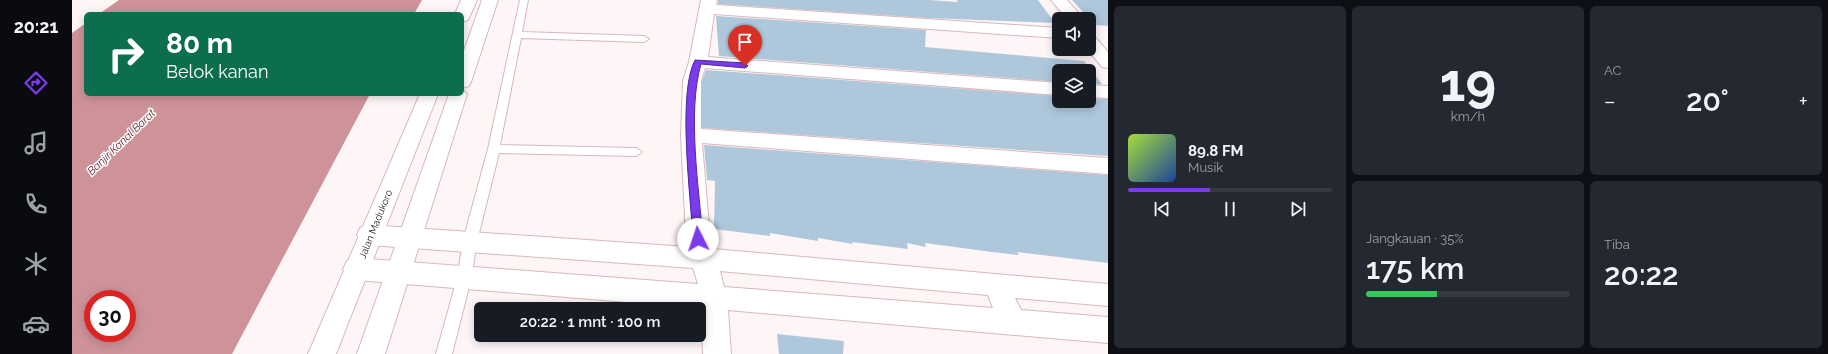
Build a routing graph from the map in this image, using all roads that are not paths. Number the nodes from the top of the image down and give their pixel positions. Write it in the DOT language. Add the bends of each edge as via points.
graph roads {
  1 [pos="469,0"];
  2 [pos="490,0"];
  3 [pos="524,0"];
  4 [pos="1059,0"];
  5 [pos="708,4"];
  6 [pos="464,12"];
  7 [pos="1070,12"];
  8 [pos="1052,32"];
  9 [pos="516,35"];
  10 [pos="644,39"];
  11 [pos="1096,40"];
  12 [pos="1096,44"];
  13 [pos="1108,48"];
  14 [pos="698,62"];
  15 [pos="1108,63"];
  16 [pos="464,76"];
  17 [pos="1052,88"];
  18 [pos="1096,91"];
  19 [pos="1108,92"];
  20 [pos="428,96"];
  21 [pos="457,96"];
  22 [pos="691,135"];
  23 [pos="494,149"];
  24 [pos="636,152"];
  25 [pos="1108,166"];
  26 [pos="370,235"];
  27 [pos="410,238"];
  28 [pos="470,241"];
  29 [pos="704,258"];
  30 [pos="356,269"];
  31 [pos="399,271"];
  32 [pos="464,279"];
  33 [pos="996,285"];
  34 [pos="1108,295"];
  35 [pos="714,296"];
  36 [pos="1013,322"];
  37 [pos="1108,330"];
  38 [pos="322,354"];
  39 [pos="371,354"];
  40 [pos="444,354"];
  41 [pos="717,354"];
  1 -- 6 [label="street"];
  2 -- 16 [label="street"];
  3 -- 9 [label="lane"];
  4 -- 7 [label="street"];
  5 -- 8 [label="street"];
  5 -- 14 [label="street"];
  9 -- 10 [label="lane"];
  9 -- 23 [label="lane"];
  11 -- 13 [label="street"];
  12 -- 15 [label="street"];
  14 -- 17 [label="street"];
  14 -- 22 [label="street" via="692,81"];
  18 -- 19 [label="street"];
  20 -- 26 [label="street, Jalan Madukoro"];
  21 -- 27 [label="street"];
  22 -- 25 [label="street"];
  22 -- 29 [label="street" via="698,239"];
  23 -- 24 [label="lane"];
  23 -- 28 [label="lane"];
  26 -- 27 [label="street"];
  26 -- 30 [label="street, Jalan Madukoro"];
  27 -- 28 [label="street"];
  27 -- 31 [label="street"];
  28 -- 29 [label="street"];
  28 -- 32 [label="lane"];
  29 -- 33 [label="street"];
  29 -- 35 [label="street"];
  30 -- 31 [label="street"];
  30 -- 38 [label="street, Jalan Madukoro"];
  31 -- 32 [label="street"];
  31 -- 39 [label="street"];
  32 -- 35 [label="street"];
  32 -- 40 [label="lane"];
  33 -- 34 [label="street"];
  33 -- 36 [label="street"];
  35 -- 36 [label="street"];
  35 -- 41 [label="street"];
  36 -- 37 [label="street"];
}
